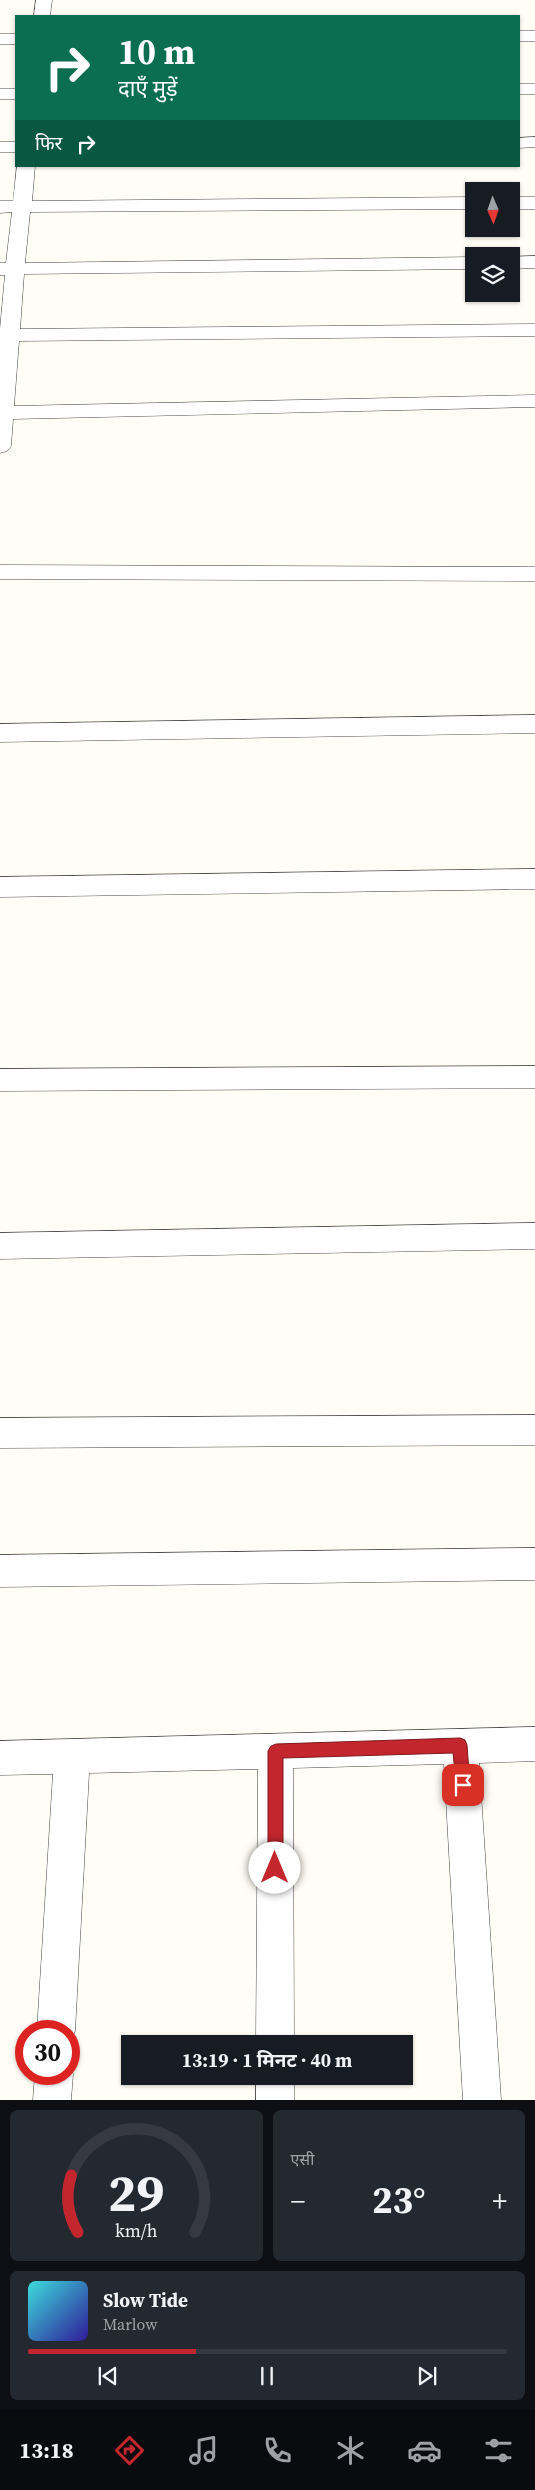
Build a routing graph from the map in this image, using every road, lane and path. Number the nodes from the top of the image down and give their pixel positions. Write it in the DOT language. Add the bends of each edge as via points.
graph roads {
  1 [pos="44,0"];
  2 [pos="42,15"];
  3 [pos="520,36"];
  4 [pos="535,36"];
  5 [pos="0,39"];
  6 [pos="15,39"];
  7 [pos="520,89"];
  8 [pos="535,89"];
  9 [pos="0,94"];
  10 [pos="15,94"];
  11 [pos="520,142"];
  12 [pos="535,142"];
  13 [pos="0,147"];
  14 [pos="15,147"];
  15 [pos="26,167"];
  16 [pos="465,203"];
  17 [pos="520,203"];
  18 [pos="535,203"];
  19 [pos="0,207"];
  20 [pos="21,207"];
  21 [pos="535,262"];
  22 [pos="465,263"];
  23 [pos="520,263"];
  24 [pos="7,269"];
  25 [pos="535,330"];
  26 [pos="4,335"];
  27 [pos="535,400"];
  28 [pos="1,413"];
  29 [pos="0,446"];
  30 [pos="0,572"];
  31 [pos="533,573"];
  32 [pos="535,724"];
  33 [pos="0,733"];
  34 [pos="535,879"];
  35 [pos="0,887"];
  36 [pos="535,1076"];
  37 [pos="0,1080"];
  38 [pos="535,1236"];
  39 [pos="0,1246"];
  40 [pos="535,1430"];
  41 [pos="0,1433"];
  42 [pos="535,1564"];
  43 [pos="0,1571"];
  44 [pos="535,1744"];
  45 [pos="460,1745"];
  46 [pos="276,1751"];
  47 [pos="72,1756"];
  48 [pos="0,1758"];
  49 [pos="57,2020"];
  50 [pos="275,2035"];
  51 [pos="53,2085"];
  52 [pos="275,2085"];
  53 [pos="52,2100"];
  54 [pos="274,2100"];
  55 [pos="482,2100"];
  1 -- 2 [label="street"];
  3 -- 4 [label="street"];
  5 -- 6 [label="street"];
  7 -- 8 [label="street"];
  9 -- 10 [label="street"];
  11 -- 12 [label="street"];
  13 -- 14 [label="street"];
  15 -- 20 [label="street"];
  16 -- 20 [label="street"];
  17 -- 18 [label="street"];
  19 -- 20 [label="street"];
  20 -- 24 [label="street"];
  21 -- 23 [label="street"];
  22 -- 24 [label="street"];
  24 -- 26 [label="street"];
  25 -- 26 [label="street"];
  26 -- 28 [label="street"];
  27 -- 28 [label="street"];
  28 -- 29 [label="street"];
  30 -- 31 [label="street"];
  32 -- 33 [label="street"];
  34 -- 35 [label="street"];
  36 -- 37 [label="street"];
  38 -- 39 [label="street"];
  40 -- 41 [label="street"];
  42 -- 43 [label="street"];
  44 -- 45 [label="street"];
  45 -- 46 [label="street"];
  45 -- 55 [label="street"];
  46 -- 47 [label="street"];
  46 -- 50 [label="street"];
  47 -- 48 [label="street"];
  47 -- 49 [label="street"];
  51 -- 53 [label="street"];
  52 -- 54 [label="street"];
}
